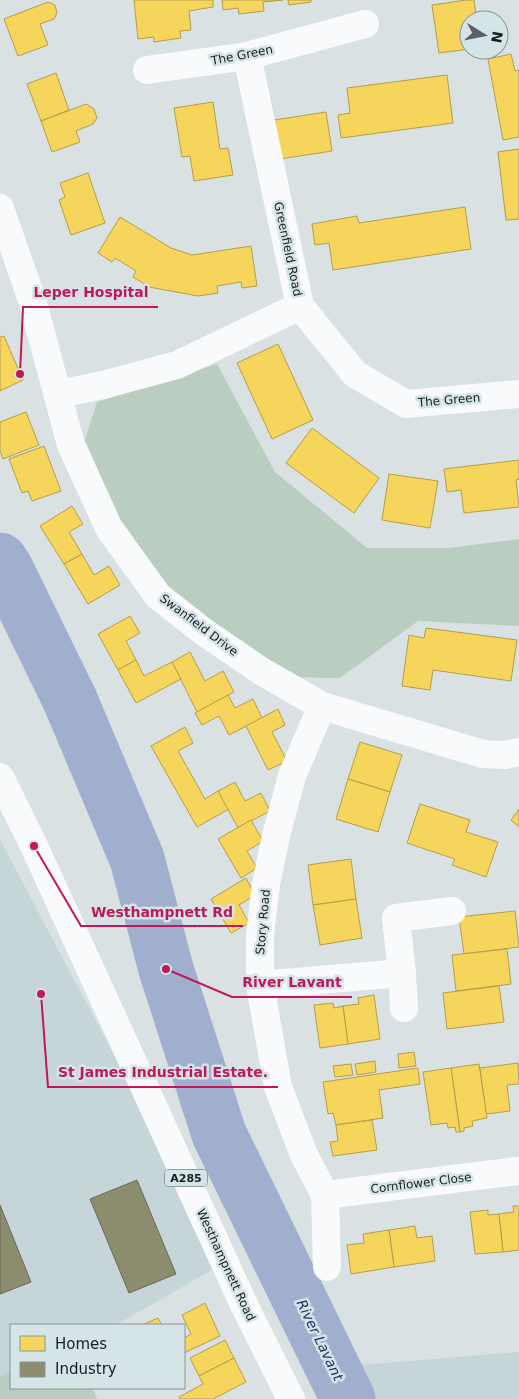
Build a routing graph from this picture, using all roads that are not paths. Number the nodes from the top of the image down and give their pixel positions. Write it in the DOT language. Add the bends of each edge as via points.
graph roads {
  1 [pos="365,24"];
  2 [pos="247,56"];
  3 [pos="147,70"];
  4 [pos="0,208"];
  5 [pos="300,306"];
  6 [pos="58,394"];
  7 [pos="519,394"];
  8 [pos="322,706"];
  9 [pos="519,752"];
  10 [pos="0,777"];
  11 [pos="452,911"];
  12 [pos="402,973"];
  13 [pos="260,985"];
  14 [pos="404,1008"];
  15 [pos="517,1171"];
  16 [pos="325,1195"];
  17 [pos="327,1267"];
  18 [pos="291,1399"];
  1 -- 2 [label="street, The Green"];
  2 -- 3 [label="street, The Green"];
  2 -- 5 [label="street, Greenfield Road"];
  4 -- 6 [label="street, Swanfield Drive" via="33,302"];
  5 -- 6 [label="street, Greenfield Road" via="177,364 103,386"];
  5 -- 7 [label="street, The Green" via="355,374 406,404"];
  6 -- 8 [label="street, Swanfield Drive" via="71,445 109,528 158,596 261,671"];
  8 -- 9 [label="street, Swanfield Drive" via="484,754"];
  8 -- 13 [label="street, Story Road" via="292,776 276,836 260,935"];
  10 -- 18 [label="street, Westhampnett Road / A285" via="245,1307"];
  11 -- 12 [label="street" via="396,918"];
  12 -- 13 [label="street"];
  12 -- 14 [label="street"];
  13 -- 16 [label="street, Story Road" via="278,1087 304,1155"];
  15 -- 16 [label="street, Cornflower Close"];
  16 -- 17 [label="street"];
}
